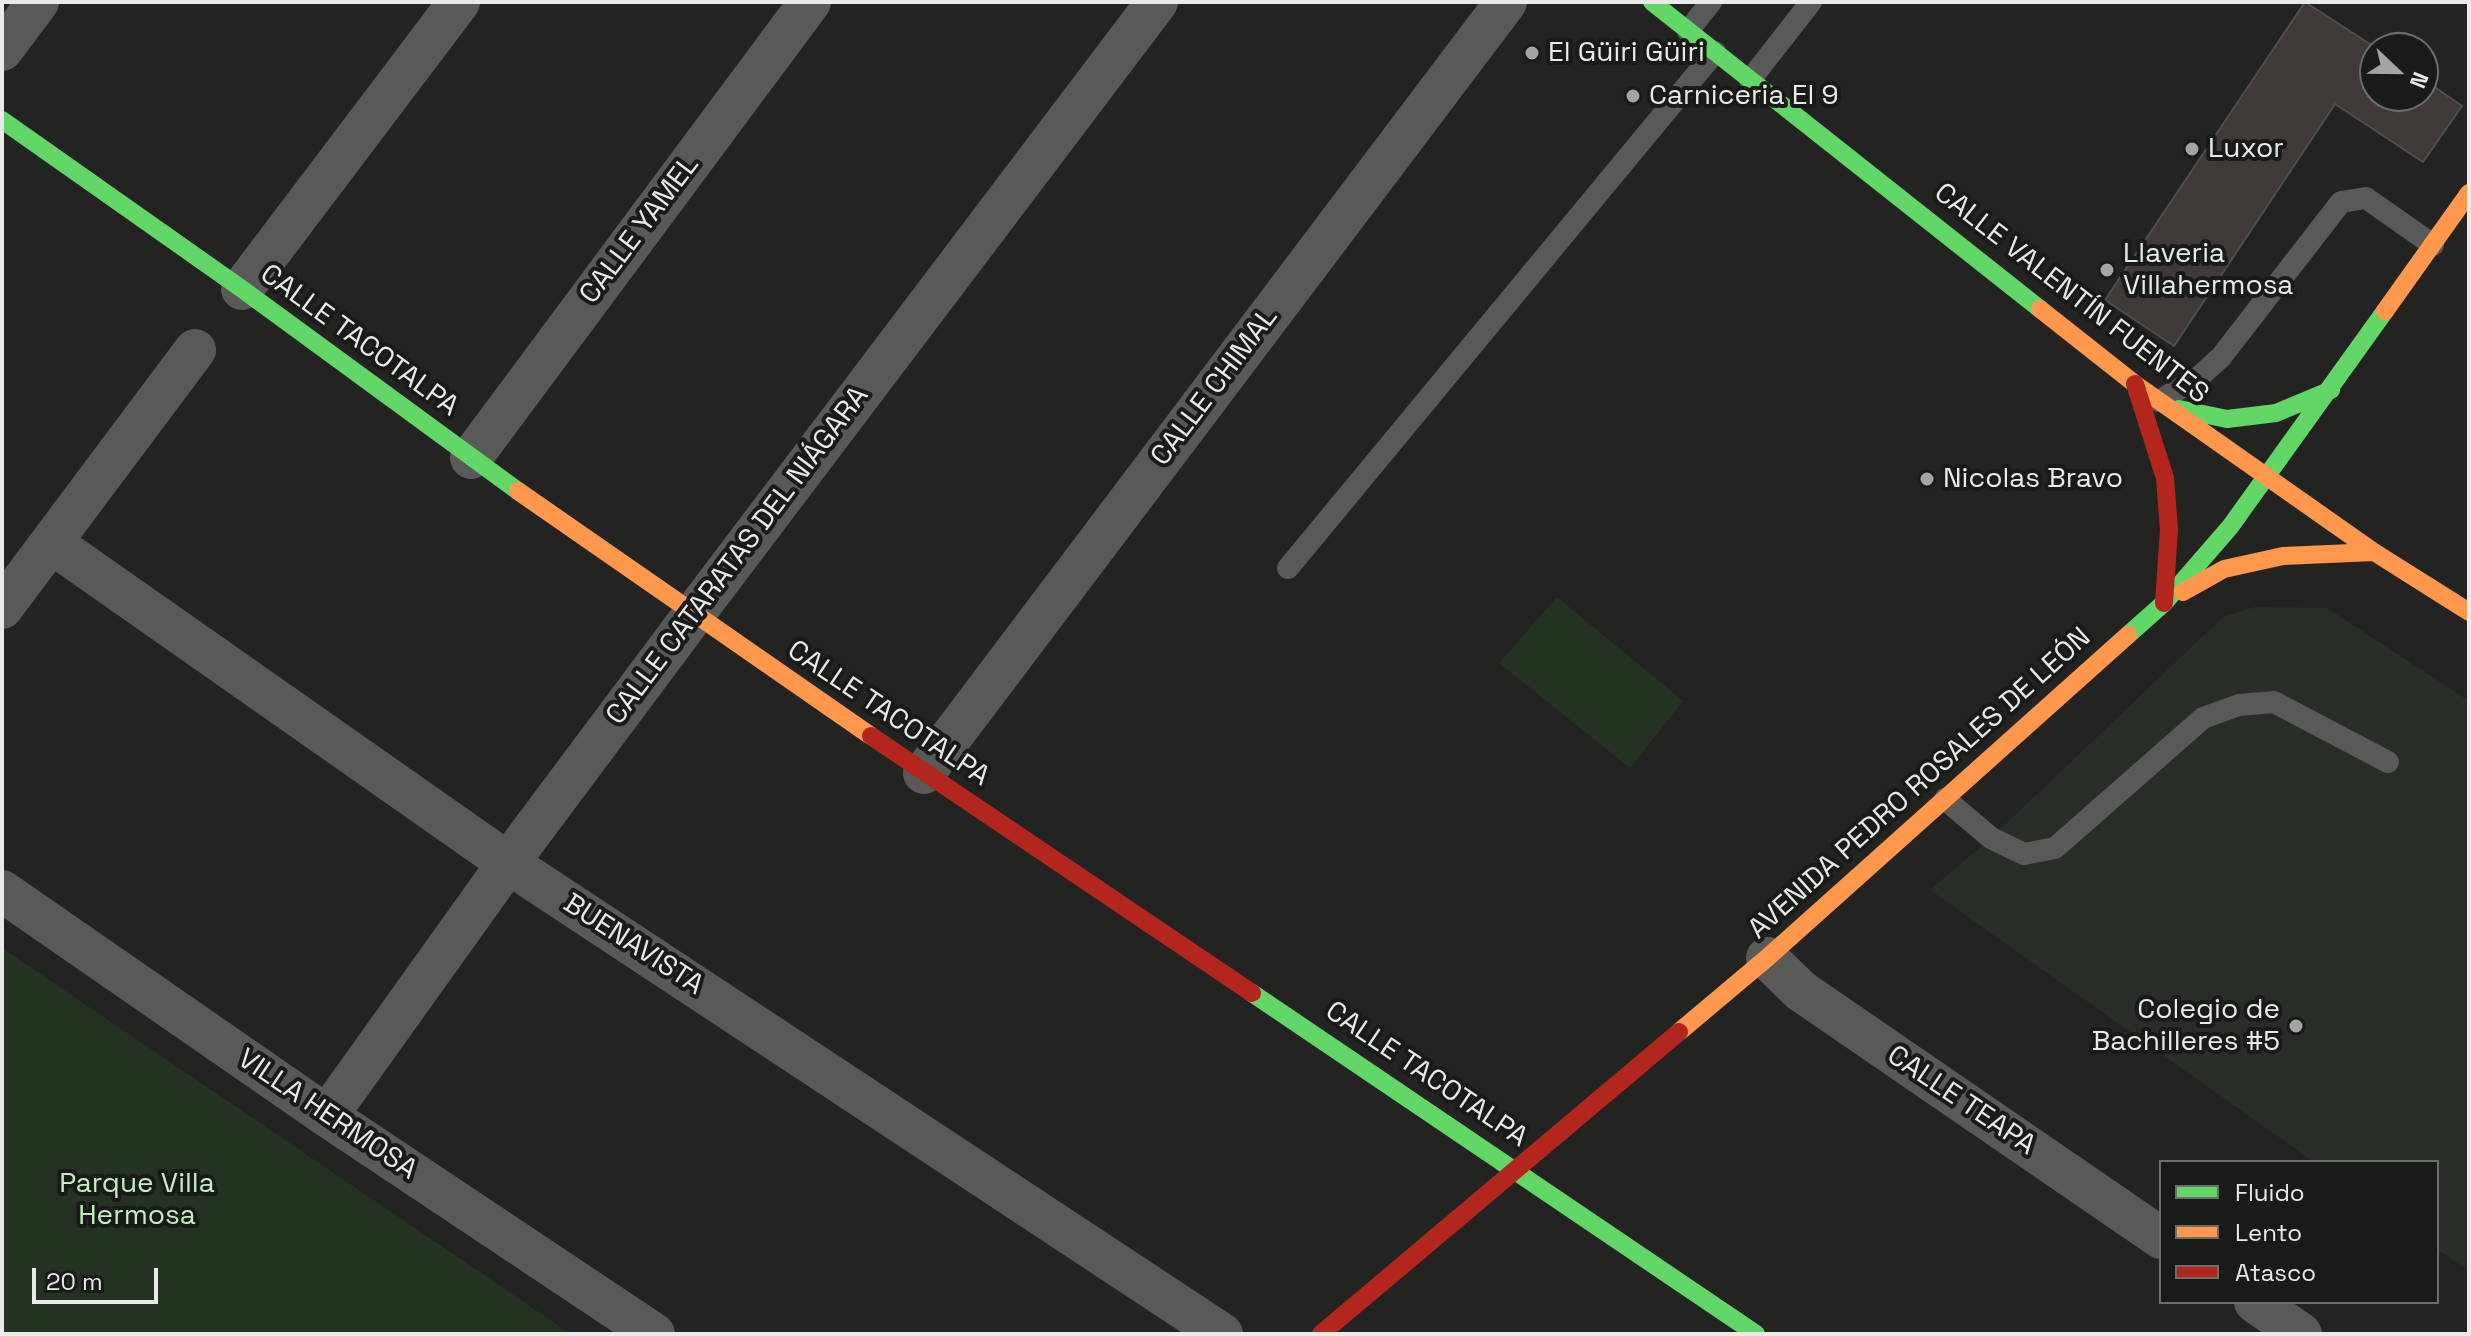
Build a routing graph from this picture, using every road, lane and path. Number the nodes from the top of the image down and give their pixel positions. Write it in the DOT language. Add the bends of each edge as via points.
graph roads {
  1 [pos="38,2"];
  2 [pos="459,2"];
  3 [pos="810,2"];
  4 [pos="1157,2"];
  5 [pos="1506,2"];
  6 [pos="1652,2"];
  7 [pos="1711,2"];
  8 [pos="1811,2"];
  9 [pos="1688,31"];
  10 [pos="2,50"];
  11 [pos="1715,52"];
  12 [pos="1750,80"];
  13 [pos="2,120"];
  14 [pos="2469,193"];
  15 [pos="2433,245"];
  16 [pos="242,289"];
  17 [pos="195,350"];
  18 [pos="2135,384"];
  19 [pos="2331,390"];
  20 [pos="2163,404"];
  21 [pos="471,458"];
  22 [pos="2268,476"];
  23 [pos="53,544"];
  24 [pos="2374,552"];
  25 [pos="1288,568"];
  26 [pos="2164,603"];
  27 [pos="2,608"];
  28 [pos="2469,612"];
  29 [pos="694,614"];
  30 [pos="2388,762"];
  31 [pos="924,773"];
  32 [pos="1945,799"];
  33 [pos="508,863"];
  34 [pos="2,891"];
  35 [pos="1767,958"];
  36 [pos="327,1116"];
  37 [pos="1515,1169"];
  38 [pos="2159,1237"];
  39 [pos="2258,1304"];
  40 [pos="654,1334"];
  41 [pos="1222,1334"];
  42 [pos="1321,1334"];
  43 [pos="1756,1334"];
  44 [pos="2301,1334"];
  1 -- 10 [label="street"];
  2 -- 16 [label="street"];
  3 -- 21 [label="street, CALLE YAMEL"];
  4 -- 29 [label="street, CALLE CATARATAS DEL NIÁGARA"];
  5 -- 31 [label="street, CALLE CHIMAL"];
  6 -- 9 [label="street, CALLE VALENTÍN FUENTES"];
  7 -- 9 [label="lane"];
  8 -- 12 [label="lane"];
  9 -- 11 [label="street, CALLE VALENTÍN FUENTES"];
  11 -- 12 [label="street, CALLE VALENTÍN FUENTES"];
  11 -- 25 [label="lane"];
  12 -- 18 [label="street, CALLE VALENTÍN FUENTES"];
  13 -- 16 [label="street, CALLE TACOTALPA"];
  14 -- 15 [label="street, AVENIDA PEDRO ROSALES DE LEÓN"];
  15 -- 19 [label="street, AVENIDA PEDRO ROSALES DE LEÓN"];
  15 -- 20 [label="lane" via="2366,198 2341,202 2221,357"];
  16 -- 21 [label="street, CALLE TACOTALPA"];
  17 -- 23 [label="street"];
  18 -- 20 [label="street, CALLE VALENTÍN FUENTES"];
  18 -- 26 [label="street" via="2165,478 2169,530"];
  19 -- 20 [label="street" via="2276,413 2227,419"];
  19 -- 22 [label="street, AVENIDA PEDRO ROSALES DE LEÓN"];
  20 -- 22 [label="street, CALLE VALENTÍN FUENTES"];
  21 -- 29 [label="street, CALLE TACOTALPA"];
  22 -- 24 [label="street, CALLE VALENTÍN FUENTES"];
  22 -- 26 [label="street, AVENIDA PEDRO ROSALES DE LEÓN"];
  23 -- 27 [label="street"];
  23 -- 33 [label="street, BUENAVISTA"];
  24 -- 26 [label="street" via="2283,556 2224,569"];
  24 -- 28 [label="street, CALLE VALENTÍN FUENTES"];
  26 -- 32 [label="street, AVENIDA PEDRO ROSALES DE LEÓN"];
  29 -- 31 [label="street, CALLE TACOTALPA"];
  29 -- 33 [label="street, CALLE CATARATAS DEL NIÁGARA"];
  30 -- 32 [label="lane" via="2274,702 2239,705 2203,718 2055,848 2024,854 1991,838"];
  31 -- 37 [label="street, CALLE TACOTALPA"];
  32 -- 35 [label="street, AVENIDA PEDRO ROSALES DE LEÓN"];
  33 -- 36 [label="street, CALLE CATARATAS DEL NIÁGARA"];
  33 -- 41 [label="street, BUENAVISTA"];
  34 -- 36 [label="street, VILLA HERMOSA"];
  35 -- 37 [label="street, AVENIDA PEDRO ROSALES DE LEÓN"];
  35 -- 38 [label="street, CALLE TEAPA" via="1801,991"];
  36 -- 40 [label="street, VILLA HERMOSA"];
  37 -- 42 [label="street, AVENIDA PEDRO ROSALES DE LEÓN"];
  37 -- 43 [label="street, CALLE TACOTALPA"];
  39 -- 44 [label="street"];
}
